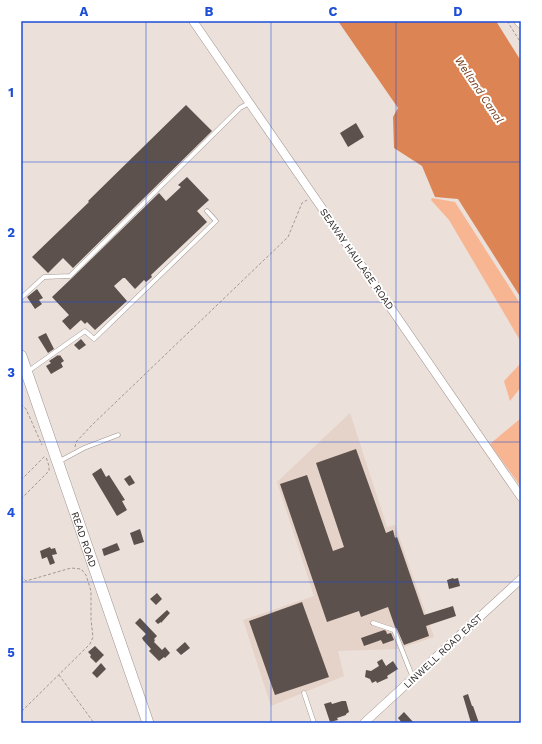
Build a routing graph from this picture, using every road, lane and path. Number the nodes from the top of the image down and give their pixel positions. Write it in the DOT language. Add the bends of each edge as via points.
graph roads {
  1 [pos="193,21"];
  2 [pos="507,21"];
  3 [pos="521,42"];
  4 [pos="250,103"];
  5 [pos="313,196"];
  6 [pos="207,211"];
  7 [pos="21,298"];
  8 [pos="21,356"];
  9 [pos="26,372"];
  10 [pos="21,404"];
  11 [pos="118,435"];
  12 [pos="43,448"];
  13 [pos="74,453"];
  14 [pos="57,462"];
  15 [pos="21,480"];
  16 [pos="521,498"];
  17 [pos="21,499"];
  18 [pos="21,576"];
  19 [pos="521,579"];
  20 [pos="373,623"];
  21 [pos="59,675"];
  22 [pos="413,678"];
  23 [pos="304,693"];
  24 [pos="21,712"];
  25 [pos="94,723"];
  26 [pos="148,723"];
  27 [pos="314,723"];
  28 [pos="364,723"];
  1 -- 4 [label="street, SEAWAY HAULAGE ROAD"];
  2 -- 3 [label="path"];
  4 -- 5 [label="street, SEAWAY HAULAGE ROAD"];
  4 -- 7 [label="lane" via="240,108 70,276 44,277"];
  5 -- 13 [label="path" via="302,203 288,237 92,425 76,442"];
  5 -- 16 [label="street, SEAWAY HAULAGE ROAD"];
  6 -- 9 [label="lane" via="216,221 94,338 85,331"];
  8 -- 9 [label="street, READ ROAD"];
  9 -- 14 [label="street, READ ROAD"];
  10 -- 12 [label="path" via="26,409"];
  11 -- 13 [label="lane"];
  13 -- 14 [label="lane"];
  14 -- 26 [label="street, READ ROAD"];
  15 -- 17 [label="path" via="46,455 48,472"];
  18 -- 21 [label="path" via="26,581 71,568 81,569 86,575 91,591 93,637 90,644"];
  19 -- 22 [label="street, LINWELL ROAD EAST"];
  20 -- 22 [label="lane" via="394,630"];
  21 -- 24 [label="path"];
  21 -- 25 [label="path"];
  22 -- 28 [label="street, LINWELL ROAD EAST"];
  23 -- 27 [label="lane"];
}
